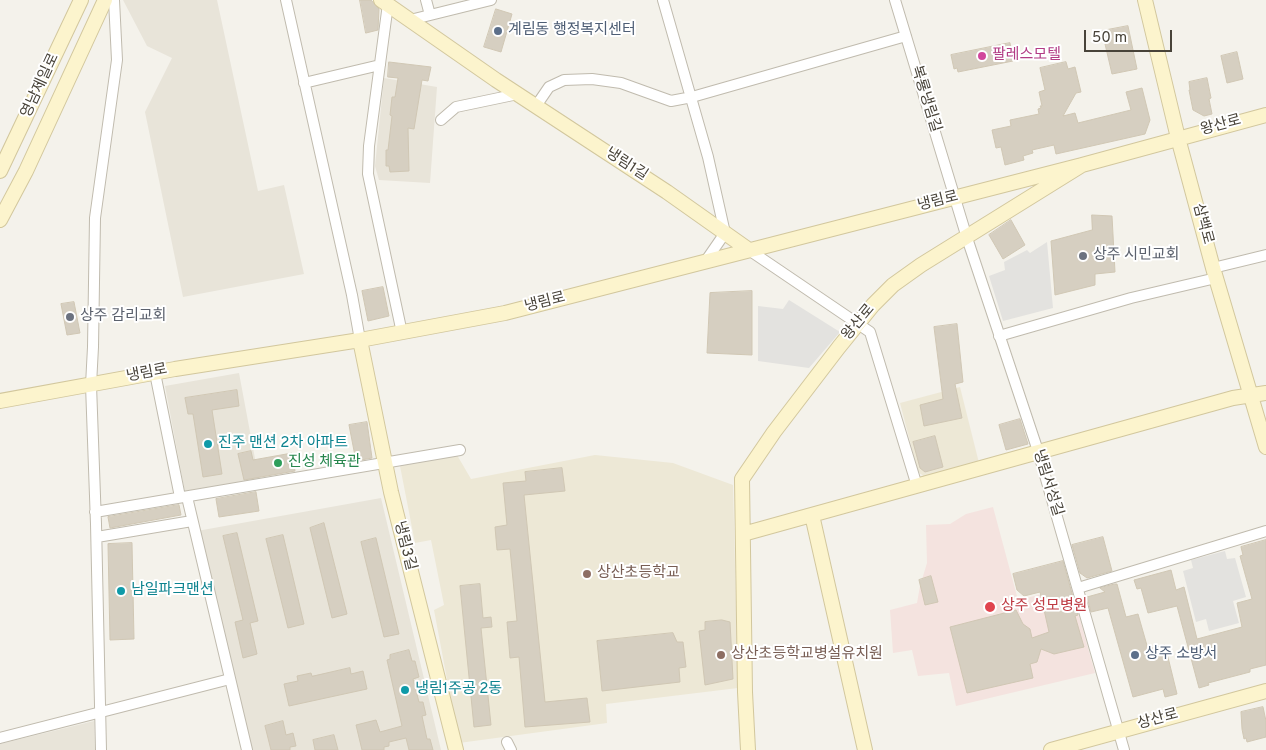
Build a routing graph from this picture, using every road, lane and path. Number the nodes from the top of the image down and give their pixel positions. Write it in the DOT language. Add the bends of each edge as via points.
graph roads {
  1 [pos="81,0"];
  2 [pos="105,0"];
  3 [pos="114,0"];
  4 [pos="286,0"];
  5 [pos="426,0"];
  6 [pos="491,0"];
  7 [pos="663,0"];
  8 [pos="895,0"];
  9 [pos="1145,0"];
  10 [pos="388,3"];
  11 [pos="430,15"];
  12 [pos="410,20"];
  13 [pos="906,36"];
  14 [pos="380,65"];
  15 [pos="304,83"];
  16 [pos="518,94"];
  17 [pos="692,98"];
  18 [pos="536,106"];
  19 [pos="1266,115"];
  20 [pos="440,120"];
  21 [pos="1178,138"];
  22 [pos="1082,164"];
  23 [pos="0,171"];
  24 [pos="1015,182"];
  25 [pos="1054,182"];
  26 [pos="956,197"];
  27 [pos="0,220"];
  28 [pos="724,233"];
  29 [pos="966,238"];
  30 [pos="749,250"];
  31 [pos="1266,255"];
  32 [pos="705,262"];
  33 [pos="1215,273"];
  34 [pos="857,325"];
  35 [pos="402,333"];
  36 [pos="999,336"];
  37 [pos="360,340"];
  38 [pos="155,373"];
  39 [pos="91,385"];
  40 [pos="1266,393"];
  41 [pos="1251,395"];
  42 [pos="0,400"];
  43 [pos="1266,447"];
  44 [pos="460,450"];
  45 [pos="1038,451"];
  46 [pos="385,463"];
  47 [pos="917,486"];
  48 [pos="183,497"];
  49 [pos="95,512"];
  50 [pos="812,515"];
  51 [pos="192,521"];
  52 [pos="1266,531"];
  53 [pos="743,534"];
  54 [pos="97,537"];
  55 [pos="1078,588"];
  56 [pos="230,679"];
  57 [pos="1266,691"];
  58 [pos="100,712"];
  59 [pos="1119,731"];
  60 [pos="0,738"];
  61 [pos="101,750"];
  62 [pos="247,750"];
  63 [pos="456,750"];
  64 [pos="748,750"];
  65 [pos="865,750"];
  66 [pos="1051,750"];
  67 [pos="1124,750"];
  1 -- 23 [label="street, 영남제일로"];
  2 -- 27 [label="street" via="26,172"];
  3 -- 39 [label="street" via="117,60 95,218"];
  4 -- 15 [label="street"];
  5 -- 11 [label="street"];
  6 -- 11 [label="street"];
  7 -- 17 [label="street"];
  8 -- 13 [label="street, 복룡냉림길"];
  9 -- 21 [label="street, 삼백로"];
  10 -- 12 [label="street, 냉림1길"];
  10 -- 14 [label="street"];
  11 -- 12 [label="street"];
  12 -- 16 [label="street, 냉림1길"];
  13 -- 17 [label="street"];
  13 -- 26 [label="street, 복룡냉림길"];
  14 -- 15 [label="street"];
  14 -- 35 [label="street" via="368,174"];
  15 -- 37 [label="street"];
  16 -- 18 [label="street, 냉림1길"];
  16 -- 20 [label="street" via="456,107"];
  17 -- 18 [label="street" via="671,101 621,83 564,80 549,87"];
  17 -- 28 [label="street"];
  18 -- 28 [label="street, 냉림1길"];
  19 -- 21 [label="street, 왕산로"];
  21 -- 22 [label="street, 왕산로"];
  21 -- 33 [label="street, 삼백로"];
  22 -- 24 [label="street, 냉림로"];
  22 -- 25 [label="street, 왕산로"];
  24 -- 25 [label="street"];
  24 -- 26 [label="street, 냉림로"];
  25 -- 29 [label="street, 왕산로"];
  26 -- 29 [label="street, 복룡냉림길"];
  26 -- 30 [label="street, 냉림로"];
  28 -- 30 [label="street, 냉림1길"];
  28 -- 32 [label="street"];
  29 -- 34 [label="street, 왕산로" via="893,285"];
  29 -- 36 [label="street, 냉림서성길"];
  30 -- 32 [label="street, 냉림로"];
  30 -- 34 [label="street, 냉림1길"];
  31 -- 33 [label="street"];
  32 -- 35 [label="street, 냉림로" via="505,313"];
  33 -- 36 [label="street"];
  33 -- 41 [label="street, 삼백로"];
  34 -- 47 [label="street, 냉림1길" via="870,332"];
  34 -- 53 [label="street, 왕산로" via="742,479"];
  35 -- 37 [label="street, 냉림로"];
  36 -- 45 [label="street, 냉림서성길"];
  37 -- 38 [label="street, 냉림로"];
  37 -- 46 [label="street, 냉림3길"];
  38 -- 39 [label="street, 냉림로"];
  38 -- 48 [label="street"];
  39 -- 42 [label="street, 냉림로"];
  39 -- 49 [label="street"];
  40 -- 41 [label="street"];
  41 -- 43 [label="street, 삼백로"];
  41 -- 45 [label="street"];
  44 -- 46 [label="street"];
  45 -- 47 [label="street"];
  45 -- 55 [label="street, 냉림서성길"];
  46 -- 48 [label="street"];
  46 -- 63 [label="street, 냉림3길"];
  47 -- 50 [label="street"];
  48 -- 49 [label="street"];
  48 -- 51 [label="street"];
  49 -- 54 [label="street"];
  50 -- 53 [label="street"];
  50 -- 65 [label="street"];
  51 -- 54 [label="street"];
  51 -- 56 [label="street"];
  52 -- 55 [label="street"];
  53 -- 64 [label="street, 왕산로"];
  54 -- 58 [label="street"];
  55 -- 59 [label="street, 냉림서성길"];
  56 -- 58 [label="street"];
  56 -- 62 [label="street"];
  57 -- 59 [label="street, 상산로"];
  58 -- 60 [label="street"];
  58 -- 61 [label="street"];
  59 -- 66 [label="street, 상산로"];
  59 -- 67 [label="street, 냉림서성길"];
}
